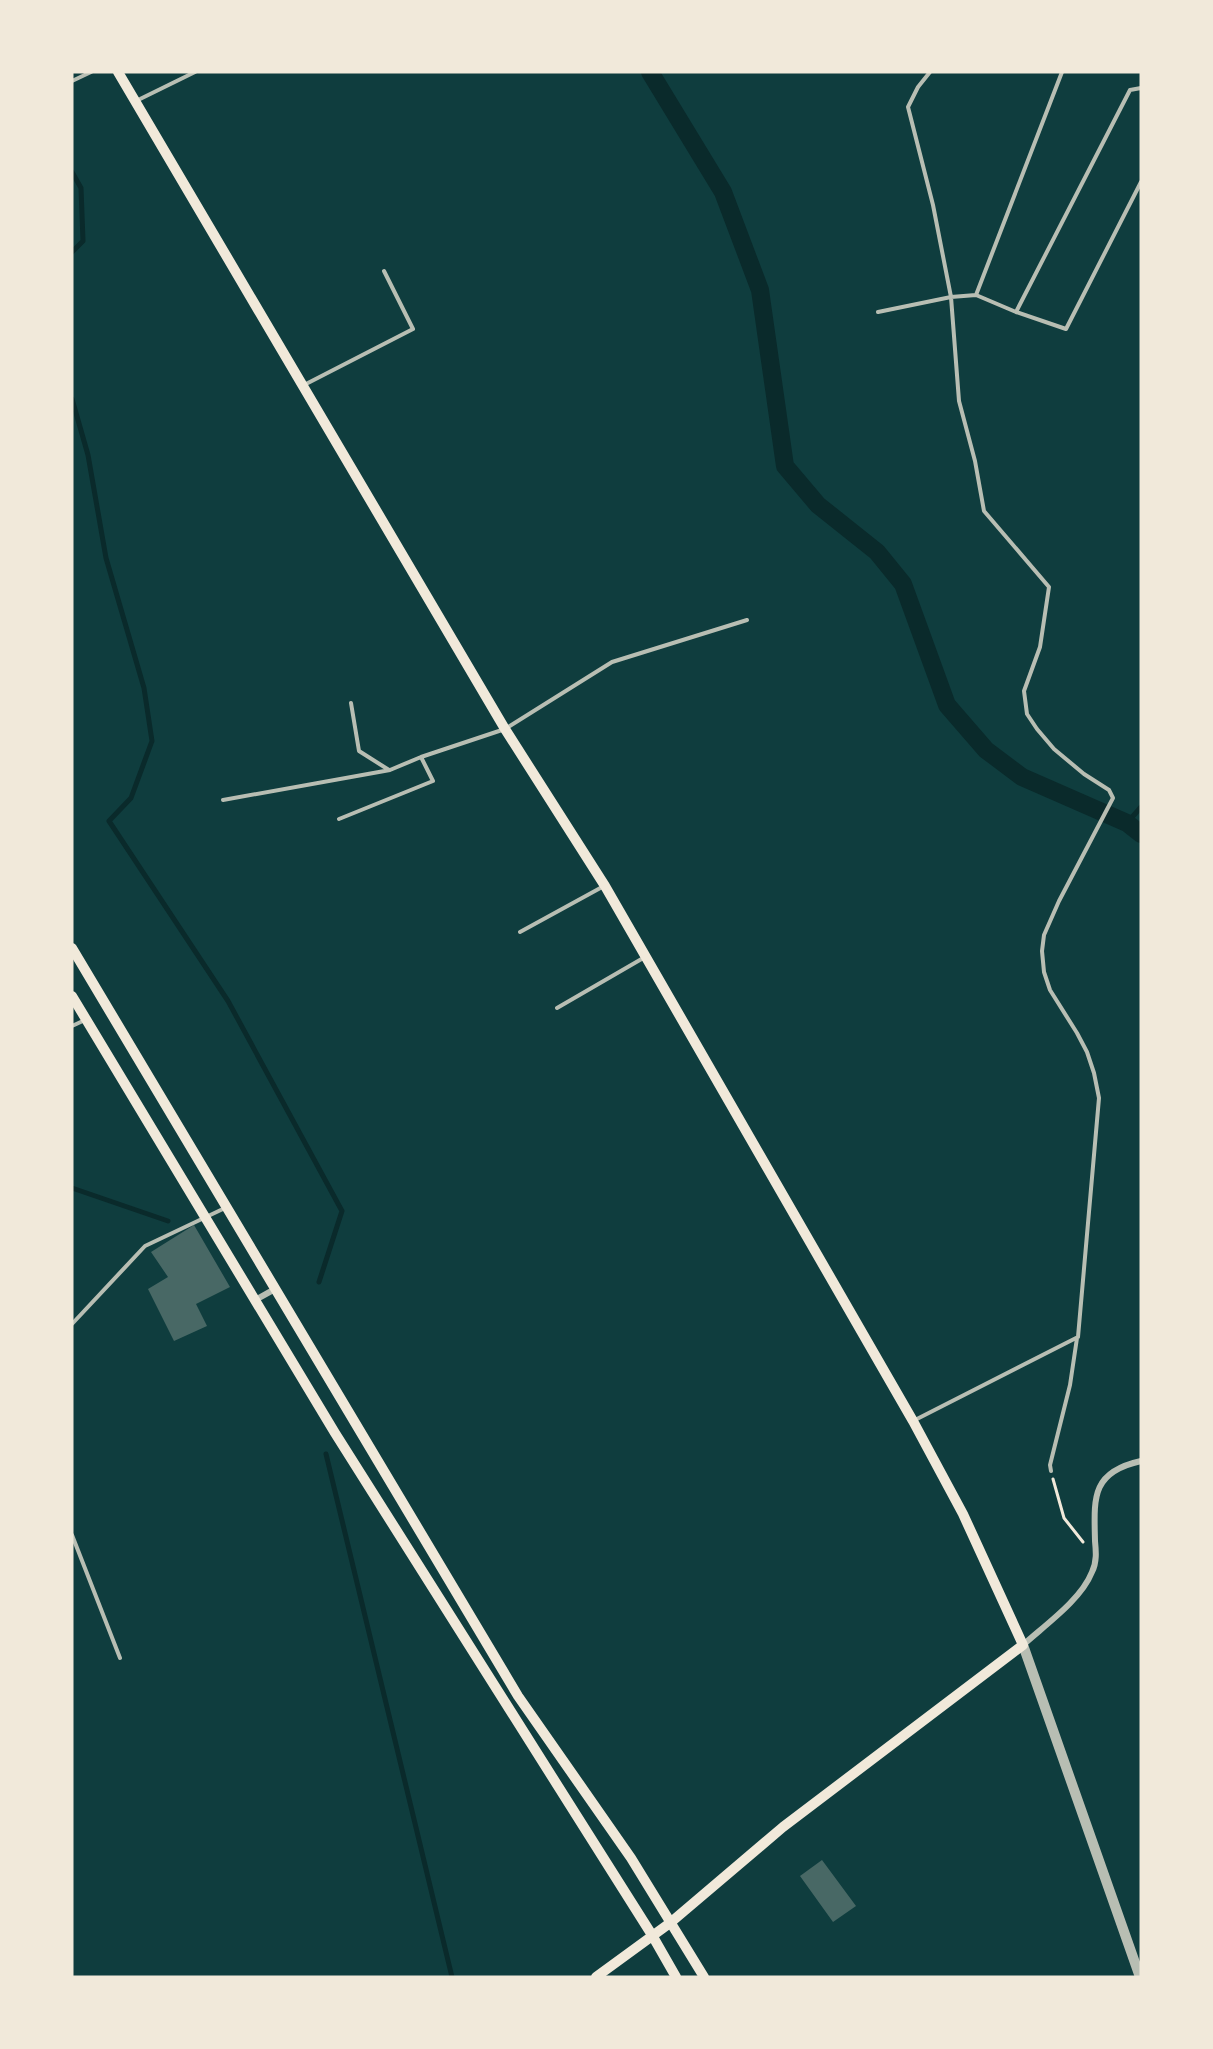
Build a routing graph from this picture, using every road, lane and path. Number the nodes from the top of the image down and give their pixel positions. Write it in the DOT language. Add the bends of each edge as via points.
graph roads {
  1 [pos="91,72"];
  2 [pos="118,72"];
  3 [pos="195,72"];
  4 [pos="930,72"];
  5 [pos="1062,72"];
  6 [pos="72,81"];
  7 [pos="1141,88"];
  8 [pos="136,101"];
  9 [pos="1141,182"];
  10 [pos="384,271"];
  11 [pos="976,295"];
  12 [pos="951,297"];
  13 [pos="878,312"];
  14 [pos="1016,312"];
  15 [pos="303,386"];
  16 [pos="747,620"];
  17 [pos="351,703"];
  18 [pos="505,729"];
  19 [pos="421,757"];
  20 [pos="390,770"];
  21 [pos="223,800"];
  22 [pos="339,819"];
  23 [pos="604,886"];
  24 [pos="520,932"];
  25 [pos="72,948"];
  26 [pos="645,957"];
  27 [pos="72,996"];
  28 [pos="557,1008"];
  29 [pos="86,1020"];
  30 [pos="72,1026"];
  31 [pos="226,1208"];
  32 [pos="206,1218"];
  33 [pos="275,1289"];
  34 [pos="255,1300"];
  35 [pos="72,1324"];
  36 [pos="1078,1337"];
  37 [pos="913,1421"];
  38 [pos="1141,1461"];
  39 [pos="1051,1471"];
  40 [pos="72,1535"];
  41 [pos="1096,1557"];
  42 [pos="1023,1645"];
  43 [pos="120,1658"];
  44 [pos="670,1923"];
  45 [pos="652,1935"];
  46 [pos="596,1977"];
  47 [pos="676,1977"];
  48 [pos="704,1977"];
  49 [pos="1140,1977"];
  1 -- 6 [label="lane"];
  2 -- 8 [label="main road"];
  3 -- 8 [label="lane"];
  4 -- 12 [label="lane" via="908,107"];
  5 -- 11 [label="lane"];
  7 -- 14 [label="lane" via="1130,90"];
  8 -- 15 [label="main road"];
  9 -- 14 [label="lane" via="1066,329"];
  10 -- 15 [label="lane" via="413,329"];
  11 -- 12 [label="lane"];
  11 -- 14 [label="lane"];
  12 -- 13 [label="lane"];
  12 -- 36 [label="lane" via="959,401 984,511 1049,586 1040,647 1024,691 1027,714 1054,749 1113,798 1059,901 1044,935 1042,951 1050,990 1087,1052 1099,1098"];
  15 -- 18 [label="main road"];
  16 -- 18 [label="lane" via="612,662"];
  17 -- 20 [label="lane" via="359,752"];
  18 -- 19 [label="lane"];
  18 -- 23 [label="main road"];
  19 -- 20 [label="lane"];
  19 -- 22 [label="lane" via="433,781"];
  20 -- 21 [label="lane"];
  23 -- 24 [label="lane"];
  23 -- 26 [label="main road"];
  25 -- 31 [label="main road"];
  26 -- 28 [label="lane"];
  26 -- 37 [label="main road"];
  27 -- 29 [label="main road"];
  29 -- 30 [label="lane"];
  29 -- 32 [label="main road"];
  31 -- 32 [label="lane"];
  31 -- 33 [label="main road"];
  32 -- 34 [label="main road"];
  32 -- 35 [label="lane" via="145,1246"];
  33 -- 34 [label="street"];
  33 -- 44 [label="main road" via="518,1696 632,1858"];
  34 -- 45 [label="main road"];
  36 -- 37 [label="lane"];
  36 -- 39 [label="lane"];
  37 -- 42 [label="main road" via="963,1514"];
  38 -- 41 [label="street" via="1127,1464 1098,1486"];
  39 -- 41 [label="path" via="1064,1518"];
  40 -- 43 [label="lane"];
  41 -- 42 [label="street" via="1092,1573 1079,1594"];
  42 -- 44 [label="main road" via="783,1827"];
  42 -- 49 [label="street"];
  44 -- 45 [label="main road"];
  44 -- 48 [label="main road"];
  45 -- 46 [label="main road"];
  45 -- 47 [label="main road"];
}
